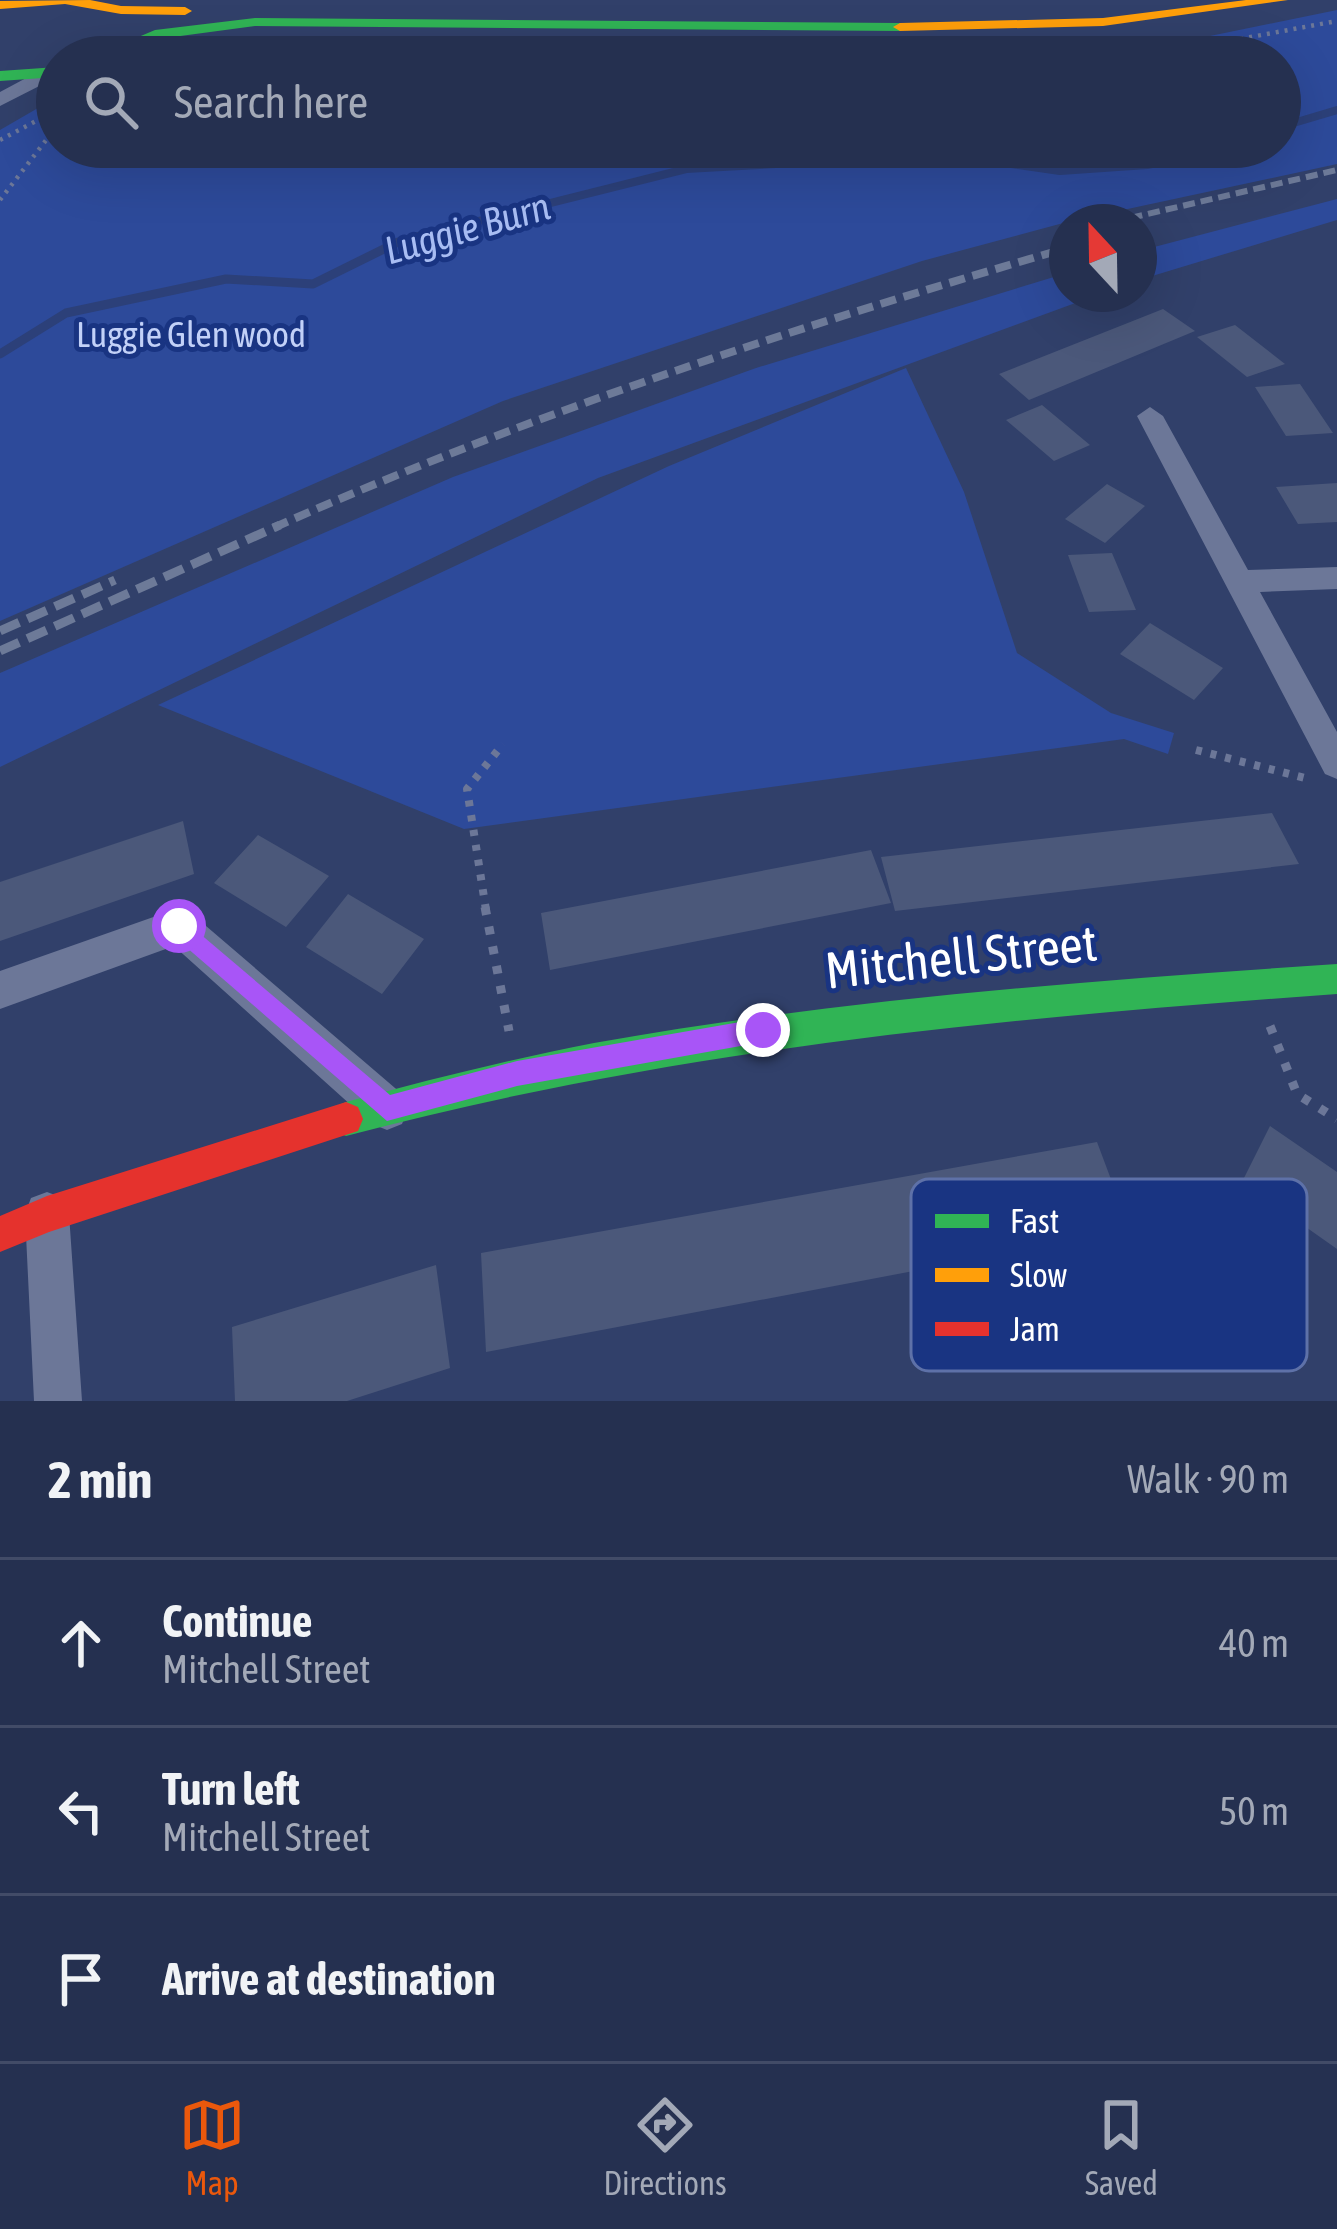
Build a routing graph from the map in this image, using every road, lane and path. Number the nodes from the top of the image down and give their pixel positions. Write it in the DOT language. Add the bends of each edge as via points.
graph roads {
  1 [pos="65,0"];
  2 [pos="1171,0"];
  3 [pos="1281,0"];
  4 [pos="9,7"];
  5 [pos="121,10"];
  6 [pos="122,36"];
  7 [pos="157,36"];
  8 [pos="36,74"];
  9 [pos="0,76"];
  10 [pos="36,82"];
  11 [pos="0,100"];
  12 [pos="36,121"];
  13 [pos="0,140"];
  14 [pos="36,153"];
  15 [pos="0,200"];
  16 [pos="1150,416"];
  17 [pos="1337,578"];
  18 [pos="1240,582"];
  19 [pos="503,744"];
  20 [pos="1196,750"];
  21 [pos="1330,771"];
  22 [pos="1337,980"];
  23 [pos="1253,986"];
  24 [pos="0,990"];
  25 [pos="517,1073"];
  26 [pos="387,1108"];
  27 [pos="1337,1119"];
  28 [pos="47,1214"];
  29 [pos="0,1234"];
  30 [pos="58,1401"];
  1 -- 4 [label="main road"];
  1 -- 5 [label="main road"];
  2 -- 5 [label="main road" via="996,12"];
  3 -- 7 [label="main road" via="996,28 255,22"];
  5 -- 6 [label="main road" via="131,26"];
  8 -- 9 [label="main road"];
  10 -- 11 [label="street"];
  12 -- 13 [label="path"];
  14 -- 15 [label="path"];
  16 -- 18 [label="street"];
  17 -- 18 [label="street"];
  18 -- 21 [label="street"];
  19 -- 25 [label="path" via="467,789 467,810"];
  20 -- 21 [label="path"];
  22 -- 23 [label="main road, Mitchell Street"];
  23 -- 25 [label="main road, Mitchell Street" via="966,1005"];
  23 -- 27 [label="path" via="1297,1094"];
  24 -- 26 [label="street" via="179,926"];
  25 -- 26 [label="main road, Mitchell Street"];
  26 -- 28 [label="main road, Mitchell Street"];
  28 -- 29 [label="main road, Mitchell Street"];
  28 -- 30 [label="street"];
}
